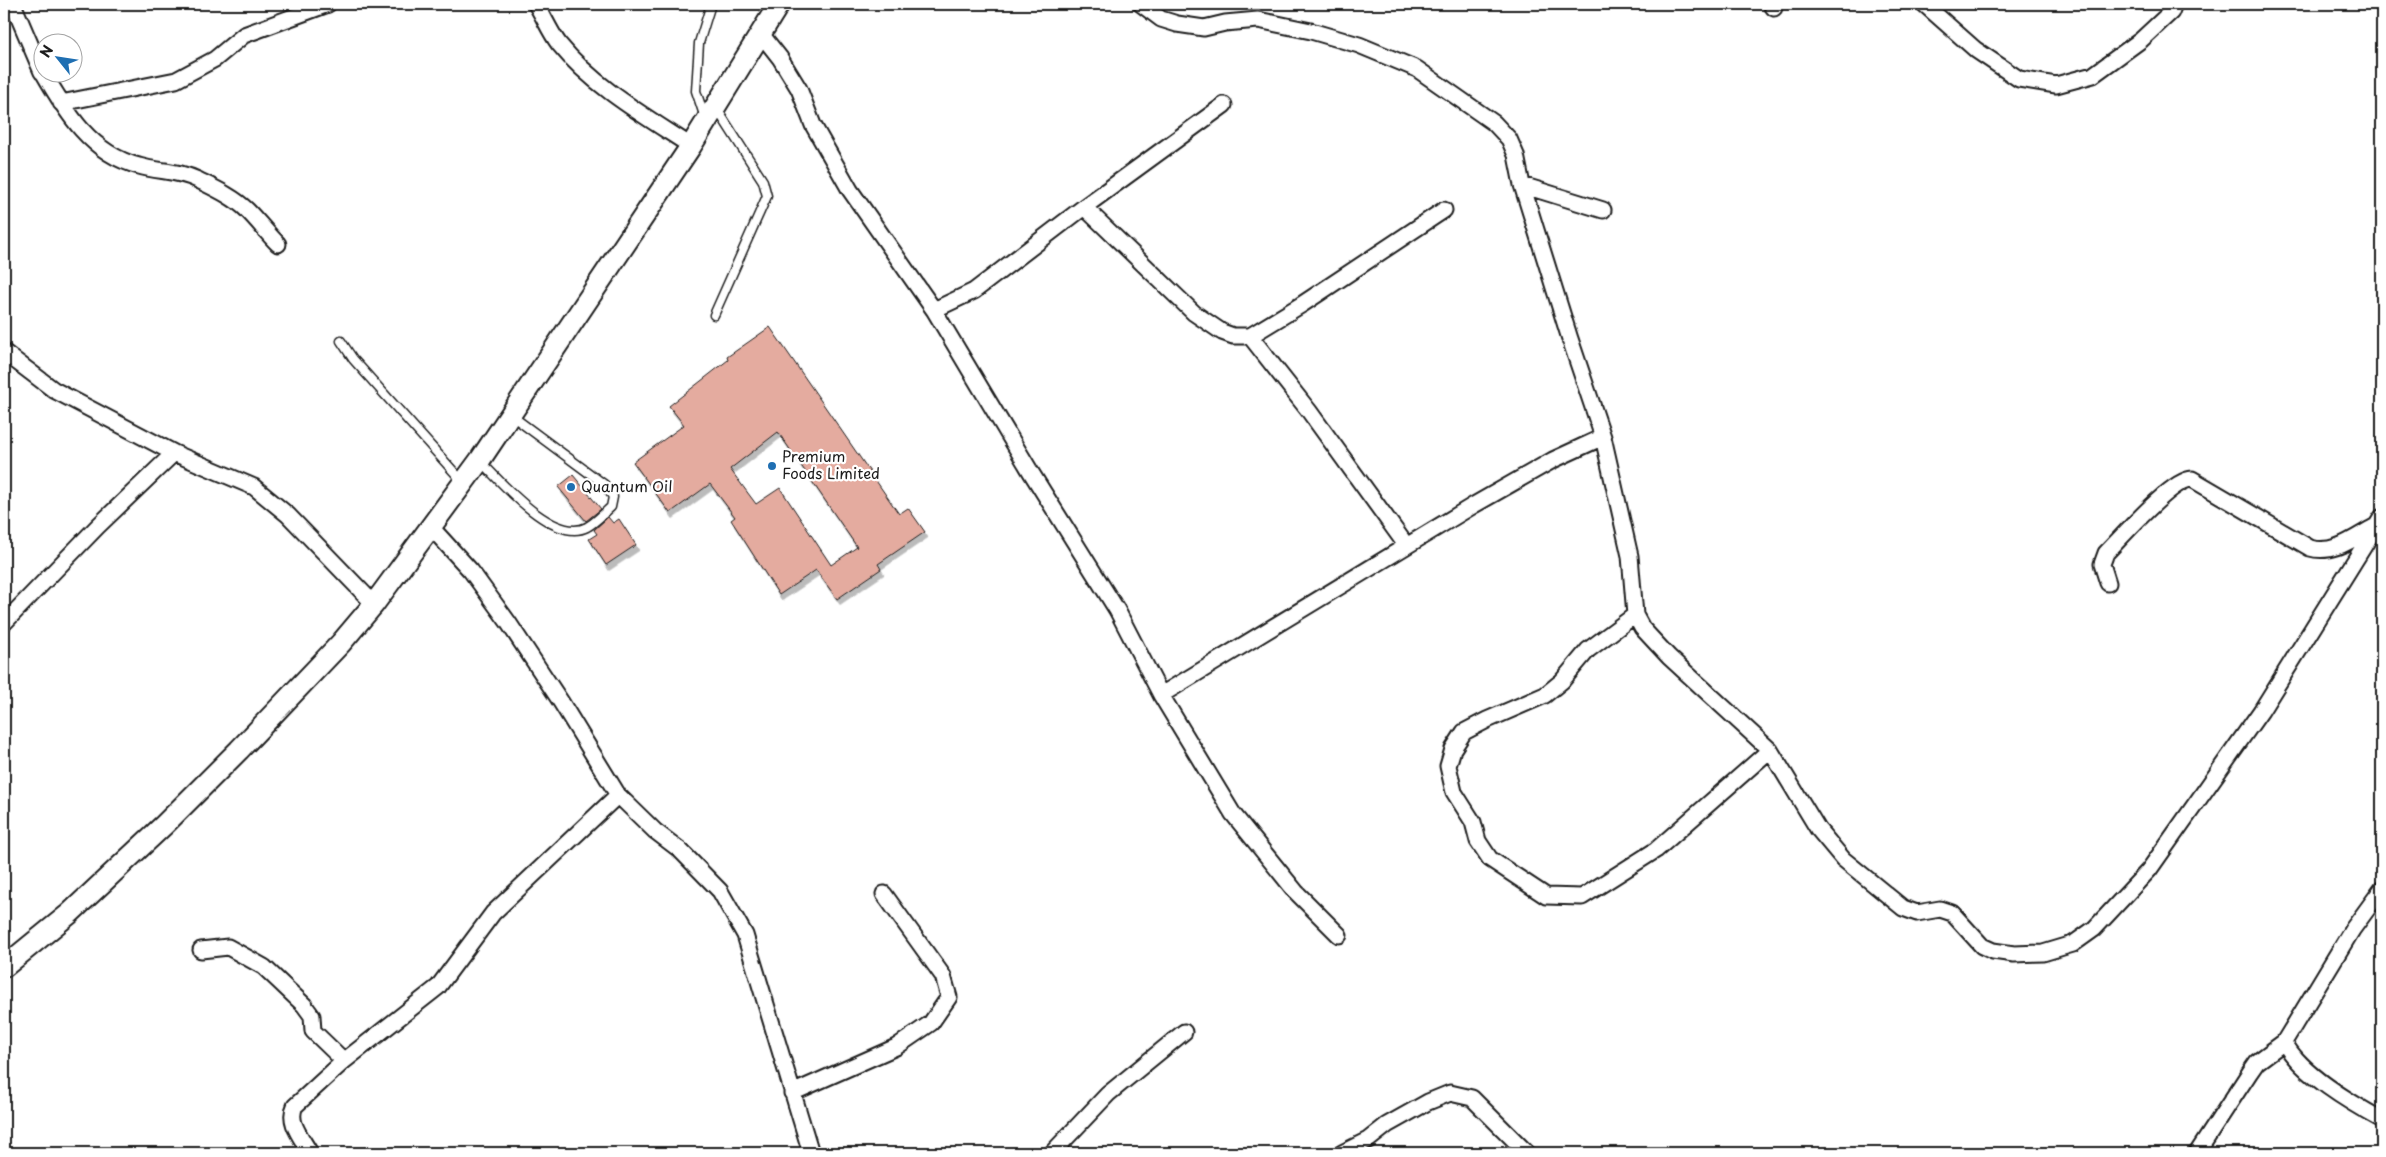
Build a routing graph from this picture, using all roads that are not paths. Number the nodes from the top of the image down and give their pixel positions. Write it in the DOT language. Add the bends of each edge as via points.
graph roads {
  1 [pos="13,4"];
  2 [pos="328,4"];
  3 [pos="536,4"];
  4 [pos="712,4"];
  5 [pos="780,4"];
  6 [pos="1141,4"];
  7 [pos="1924,4"];
  8 [pos="2174,4"];
  9 [pos="761,34"];
  10 [pos="32,47"];
  11 [pos="49,82"];
  12 [pos="62,103"];
  13 [pos="1224,105"];
  14 [pos="711,115"];
  15 [pos="691,146"];
  16 [pos="1522,185"];
  17 [pos="1084,207"];
  18 [pos="1444,210"];
  19 [pos="1603,210"];
  20 [pos="278,244"];
  21 [pos="934,310"];
  22 [pos="714,315"];
  23 [pos="1250,336"];
  24 [pos="341,341"];
  25 [pos="4,352"];
  26 [pos="510,414"];
  27 [pos="1603,437"];
  28 [pos="174,453"];
  29 [pos="480,460"];
  30 [pos="463,482"];
  31 [pos="2379,522"];
  32 [pos="430,526"];
  33 [pos="1406,545"];
  34 [pos="2108,583"];
  35 [pos="374,604"];
  36 [pos="1635,615"];
  37 [pos="4,622"];
  38 [pos="1162,695"];
  39 [pos="1770,750"];
  40 [pos="618,795"];
  41 [pos="2382,889"];
  42 [pos="884,894"];
  43 [pos="1340,935"];
  44 [pos="201,950"];
  45 [pos="4,967"];
  46 [pos="1184,1032"];
  47 [pos="2284,1042"];
  48 [pos="344,1061"];
  49 [pos="792,1093"];
  50 [pos="2382,1120"];
  51 [pos="310,1153"];
  52 [pos="811,1153"];
  53 [pos="1052,1153"];
  54 [pos="1342,1153"];
  55 [pos="1527,1153"];
  56 [pos="2197,1153"];
  1 -- 10 [label="street"];
  2 -- 12 [label="street" via="244,35 215,59 176,80"];
  3 -- 15 [label="street" via="558,42 585,72"];
  4 -- 14 [label="lane" via="699,44 696,91"];
  5 -- 9 [label="main road"];
  6 -- 16 [label="street" via="1161,19 1177,24 1204,28 1258,20 1311,31 1358,45 1417,69 1494,123 1516,155"];
  7 -- 8 [label="street" via="1976,50 2019,79 2056,85 2093,75 2141,40 2171,12"];
  9 -- 14 [label="main road"];
  9 -- 21 [label="street" via="799,90 813,125 850,190"];
  11 -- 12 [label="street"];
  12 -- 20 [label="street" via="98,147 125,163 169,170 197,179 247,209"];
  13 -- 17 [label="street"];
  14 -- 15 [label="main road"];
  14 -- 22 [label="lane" via="763,181 767,196"];
  15 -- 26 [label="main road"];
  16 -- 19 [label="street"];
  16 -- 27 [label="street"];
  17 -- 21 [label="street" via="974,291"];
  17 -- 23 [label="street" via="1194,313 1222,332"];
  18 -- 23 [label="street"];
  21 -- 38 [label="street" via="1118,610"];
  23 -- 33 [label="street"];
  24 -- 30 [label="lane" via="353,360"];
  25 -- 28 [label="street" via="54,390"];
  26 -- 29 [label="main road"];
  26 -- 29 [label="lane" via="604,485 613,497 612,507 587,527 573,530 558,527 536,514"];
  27 -- 33 [label="street" via="1545,465"];
  27 -- 36 [label="street" via="1630,556"];
  28 -- 35 [label="street" via="254,487 288,515"];
  28 -- 37 [label="street"];
  29 -- 30 [label="main road"];
  30 -- 32 [label="main road"];
  31 -- 34 [label="street" via="2340,546 2319,550 2310,548 2186,479 2161,498 2106,554 2102,564"];
  31 -- 39 [label="street" via="2260,710 2169,844 2094,929 2073,944 2043,953 2014,954 1992,950 1982,946 1952,913 1940,909 1918,912 1904,908 1842,859 1818,829"];
  32 -- 35 [label="main road"];
  32 -- 40 [label="street" via="471,571 508,622"];
  33 -- 38 [label="street"];
  35 -- 45 [label="main road" via="266,723 164,825 69,914"];
  36 -- 39 [label="street" via="1642,628 1669,657"];
  36 -- 39 [label="street" via="1588,650 1562,682 1545,696 1464,732 1453,749 1448,766 1454,792 1473,822 1478,840 1490,859 1546,896 1582,897 1656,850"];
  38 -- 43 [label="street" via="1232,814 1296,892"];
  40 -- 48 [label="street" via="493,913 438,987"];
  40 -- 49 [label="street" via="720,891 745,935"];
  41 -- 47 [label="street" via="2352,930"];
  42 -- 49 [label="street" via="943,976 948,997 931,1023 896,1047"];
  44 -- 48 [label="street" via="228,947 264,967 304,1005 312,1016 313,1031"];
  46 -- 53 [label="street" via="1108,1094"];
  47 -- 50 [label="street" via="2305,1068"];
  47 -- 56 [label="street" via="2257,1062"];
  48 -- 51 [label="street" via="295,1106 292,1113 292,1121"];
  49 -- 52 [label="street"];
  54 -- 55 [label="street" via="1450,1092 1472,1098"];
}
